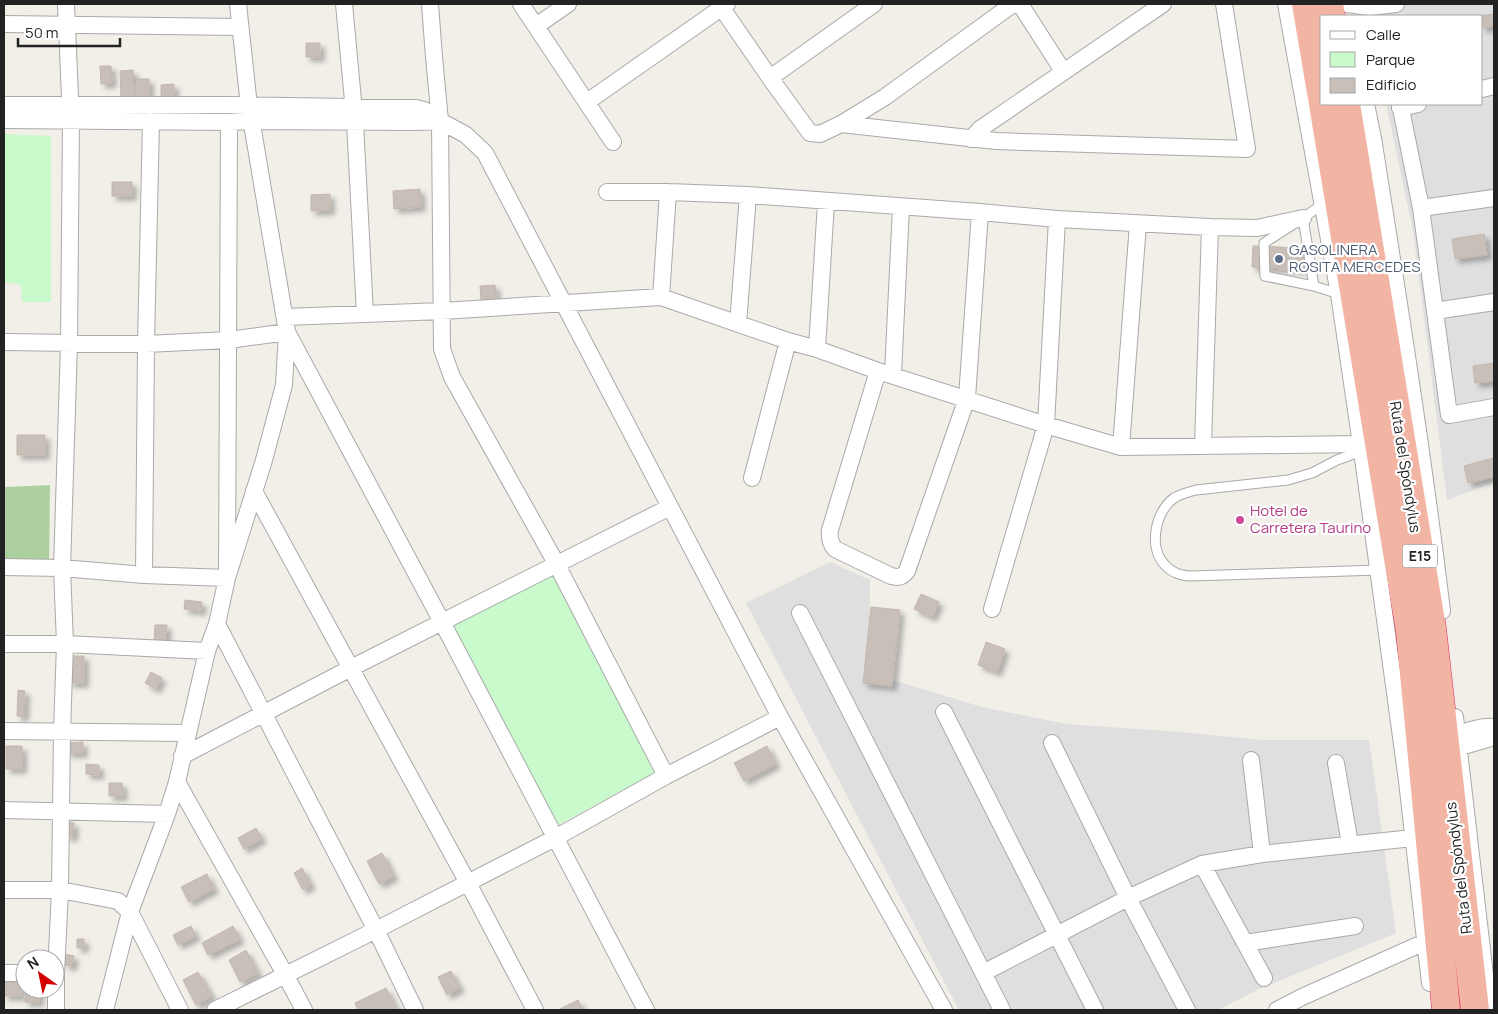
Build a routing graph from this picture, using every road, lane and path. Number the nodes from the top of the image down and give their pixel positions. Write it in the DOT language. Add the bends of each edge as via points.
graph roads {
  1 [pos="66,4"];
  2 [pos="238,4"];
  3 [pos="344,4"];
  4 [pos="430,4"];
  5 [pos="521,4"];
  6 [pos="568,4"];
  7 [pos="874,4"];
  8 [pos="1013,4"];
  9 [pos="1020,4"];
  10 [pos="1163,4"];
  11 [pos="1224,4"];
  12 [pos="723,5"];
  13 [pos="1328,7"];
  14 [pos="1388,8"];
  15 [pos="4,24"];
  16 [pos="67,24"];
  17 [pos="536,26"];
  18 [pos="240,27"];
  19 [pos="1063,71"];
  20 [pos="770,78"];
  21 [pos="587,102"];
  22 [pos="4,105"];
  23 [pos="1323,105"];
  24 [pos="1326,105"];
  25 [pos="1346,105"];
  26 [pos="1366,105"];
  27 [pos="1400,106"];
  28 [pos="70,112"];
  29 [pos="250,113"];
  30 [pos="354,114"];
  31 [pos="4,120"];
  32 [pos="151,121"];
  33 [pos="440,121"];
  34 [pos="229,122"];
  35 [pos="841,124"];
  36 [pos="971,139"];
  37 [pos="613,142"];
  38 [pos="607,192"];
  39 [pos="668,192"];
  40 [pos="748,195"];
  41 [pos="1494,198"];
  42 [pos="826,202"];
  43 [pos="1323,204"];
  44 [pos="901,207"];
  45 [pos="1421,208"];
  46 [pos="980,212"];
  47 [pos="1304,218"];
  48 [pos="1057,219"];
  49 [pos="1138,224"];
  50 [pos="1210,227"];
  51 [pos="1314,286"];
  52 [pos="1357,292"];
  53 [pos="662,296"];
  54 [pos="563,302"];
  55 [pos="1494,302"];
  56 [pos="442,311"];
  57 [pos="1435,311"];
  58 [pos="365,314"];
  59 [pos="738,324"];
  60 [pos="286,325"];
  61 [pos="229,340"];
  62 [pos="788,341"];
  63 [pos="4,342"];
  64 [pos="69,344"];
  65 [pos="146,344"];
  66 [pos="817,349"];
  67 [pos="885,373"];
  68 [pos="967,398"];
  69 [pos="1494,408"];
  70 [pos="1046,425"];
  71 [pos="1202,446"];
  72 [pos="1362,447"];
  73 [pos="1121,448"];
  74 [pos="752,478"];
  75 [pos="254,491"];
  76 [pos="670,507"];
  77 [pos="556,564"];
  78 [pos="4,567"];
  79 [pos="62,568"];
  80 [pos="1379,570"];
  81 [pos="144,576"];
  82 [pos="227,578"];
  83 [pos="992,609"];
  84 [pos="800,613"];
  85 [pos="442,622"];
  86 [pos="217,624"];
  87 [pos="4,644"];
  88 [pos="65,644"];
  89 [pos="207,651"];
  90 [pos="351,668"];
  91 [pos="944,712"];
  92 [pos="264,714"];
  93 [pos="780,717"];
  94 [pos="1494,727"];
  95 [pos="4,731"];
  96 [pos="62,732"];
  97 [pos="187,732"];
  98 [pos="1494,737"];
  99 [pos="1052,742"];
  100 [pos="1437,742"];
  101 [pos="182,756"];
  102 [pos="1250,760"];
  103 [pos="1336,763"];
  104 [pos="666,776"];
  105 [pos="177,782"];
  106 [pos="4,810"];
  107 [pos="61,811"];
  108 [pos="167,814"];
  109 [pos="555,838"];
  110 [pos="1413,838"];
  111 [pos="1350,844"];
  112 [pos="1262,854"];
  113 [pos="1202,864"];
  114 [pos="468,883"];
  115 [pos="4,890"];
  116 [pos="60,890"];
  117 [pos="1128,898"];
  118 [pos="130,912"];
  119 [pos="1355,926"];
  120 [pos="376,930"];
  121 [pos="1058,936"];
  122 [pos="1425,942"];
  123 [pos="1245,943"];
  124 [pos="56,949"];
  125 [pos="983,973"];
  126 [pos="286,976"];
  127 [pos="1264,978"];
  128 [pos="1487,1007"];
  129 [pos="105,1010"];
  130 [pos="180,1010"];
  131 [pos="215,1010"];
  132 [pos="304,1010"];
  133 [pos="415,1010"];
  134 [pos="535,1010"];
  135 [pos="646,1010"];
  136 [pos="944,1010"];
  137 [pos="1002,1010"];
  138 [pos="1095,1010"];
  139 [pos="1187,1010"];
  140 [pos="1277,1010"];
  141 [pos="1434,1010"];
  142 [pos="1446,1010"];
  1 -- 16 [label="street"];
  2 -- 18 [label="street"];
  3 -- 30 [label="street"];
  4 -- 33 [label="street"];
  5 -- 17 [label="street"];
  6 -- 17 [label="street"];
  7 -- 20 [label="street"];
  8 -- 35 [label="street" via="885,97"];
  9 -- 19 [label="street"];
  10 -- 19 [label="street"];
  11 -- 36 [label="street" via="1247,149"];
  12 -- 20 [label="street"];
  12 -- 21 [label="street"];
  13 -- 14 [label="street"];
  15 -- 16 [label="street"];
  16 -- 18 [label="street"];
  16 -- 28 [label="street"];
  17 -- 21 [label="street"];
  18 -- 29 [label="street"];
  19 -- 36 [label="street" via="980,129"];
  20 -- 35 [label="street" via="810,133 820,134"];
  21 -- 37 [label="street"];
  22 -- 28 [label="street"];
  23 -- 52 [label="highway, Ruta del Spóndylus / E15"];
  24 -- 43 [label="street"];
  25 -- 52 [label="highway, Ruta del Spóndylus / E15"];
  26 -- 100 [label="street" via="1428,493"];
  27 -- 45 [label="street"];
  28 -- 29 [label="street"];
  28 -- 31 [label="street"];
  28 -- 32 [label="street"];
  28 -- 64 [label="street"];
  29 -- 30 [label="street"];
  29 -- 34 [label="street"];
  29 -- 60 [label="street"];
  30 -- 33 [label="street" via="416,108"];
  30 -- 58 [label="street"];
  32 -- 34 [label="street"];
  32 -- 65 [label="street"];
  33 -- 54 [label="street" via="466,135 485,153"];
  33 -- 56 [label="street"];
  34 -- 61 [label="street"];
  35 -- 36 [label="street"];
  38 -- 39 [label="street"];
  39 -- 40 [label="street"];
  39 -- 53 [label="street"];
  40 -- 42 [label="street"];
  40 -- 59 [label="street"];
  41 -- 45 [label="street"];
  42 -- 44 [label="street"];
  42 -- 66 [label="street"];
  43 -- 47 [label="lane"];
  43 -- 52 [label="street"];
  44 -- 46 [label="street"];
  44 -- 67 [label="street"];
  45 -- 57 [label="street"];
  46 -- 48 [label="street"];
  46 -- 68 [label="street"];
  47 -- 50 [label="street" via="1256,228"];
  47 -- 51 [label="lane"];
  47 -- 51 [label="lane" via="1264,243 1265,276"];
  48 -- 49 [label="street"];
  48 -- 70 [label="street"];
  49 -- 50 [label="street"];
  49 -- 73 [label="street"];
  50 -- 71 [label="street"];
  51 -- 52 [label="lane"];
  52 -- 72 [label="street"];
  52 -- 100 [label="highway, Ruta del Spóndylus / E15" via="1410,631"];
  53 -- 54 [label="street"];
  53 -- 59 [label="street"];
  54 -- 56 [label="street"];
  54 -- 76 [label="street"];
  55 -- 57 [label="street"];
  56 -- 58 [label="street"];
  56 -- 77 [label="street" via="442,349 452,377"];
  57 -- 69 [label="street" via="1449,416"];
  58 -- 60 [label="street"];
  59 -- 62 [label="street"];
  60 -- 61 [label="street"];
  60 -- 75 [label="street" via="284,385"];
  60 -- 85 [label="street"];
  61 -- 65 [label="street"];
  61 -- 82 [label="street"];
  62 -- 66 [label="street"];
  62 -- 74 [label="street"];
  63 -- 64 [label="street"];
  64 -- 65 [label="street"];
  64 -- 79 [label="street"];
  65 -- 81 [label="street"];
  66 -- 67 [label="street"];
  67 -- 68 [label="street"];
  67 -- 68 [label="street" via="829,537 834,549 891,576 898,578 907,571"];
  68 -- 70 [label="street"];
  70 -- 73 [label="street"];
  70 -- 83 [label="street"];
  71 -- 72 [label="street"];
  71 -- 73 [label="street"];
  72 -- 80 [label="street"];
  72 -- 80 [label="lane" via="1312,473 1288,480 1182,494 1172,499 1161,512 1155,537 1164,565 1177,574 1190,576"];
  75 -- 82 [label="street"];
  75 -- 90 [label="street"];
  76 -- 77 [label="street"];
  76 -- 93 [label="street"];
  77 -- 85 [label="street"];
  77 -- 104 [label="street"];
  78 -- 79 [label="street"];
  79 -- 81 [label="street"];
  79 -- 88 [label="street"];
  80 -- 100 [label="street"];
  81 -- 82 [label="street"];
  82 -- 86 [label="street"];
  84 -- 125 [label="street"];
  85 -- 90 [label="street"];
  85 -- 109 [label="street"];
  86 -- 89 [label="street"];
  86 -- 92 [label="street"];
  87 -- 88 [label="street"];
  88 -- 89 [label="street"];
  88 -- 96 [label="street"];
  89 -- 97 [label="street"];
  90 -- 92 [label="street"];
  90 -- 114 [label="street"];
  91 -- 121 [label="street"];
  92 -- 101 [label="street"];
  92 -- 120 [label="street"];
  93 -- 104 [label="street"];
  93 -- 136 [label="street"];
  94 -- 100 [label="street"];
  95 -- 96 [label="street"];
  96 -- 97 [label="street"];
  96 -- 107 [label="street"];
  97 -- 101 [label="street"];
  98 -- 100 [label="street"];
  99 -- 117 [label="street"];
  100 -- 110 [label="street"];
  100 -- 128 [label="highway, Ruta del Spóndylus / E15"];
  100 -- 142 [label="highway, Ruta del Spóndylus / E15"];
  101 -- 105 [label="street"];
  102 -- 112 [label="street"];
  103 -- 111 [label="street"];
  104 -- 109 [label="street"];
  105 -- 108 [label="street"];
  105 -- 126 [label="street"];
  106 -- 107 [label="street"];
  107 -- 108 [label="street"];
  107 -- 116 [label="street"];
  108 -- 118 [label="street"];
  109 -- 114 [label="street"];
  109 -- 135 [label="street"];
  110 -- 111 [label="street"];
  110 -- 122 [label="street"];
  111 -- 112 [label="street"];
  112 -- 113 [label="street"];
  113 -- 117 [label="street"];
  113 -- 123 [label="street"];
  114 -- 120 [label="street"];
  114 -- 134 [label="street"];
  115 -- 116 [label="street"];
  116 -- 118 [label="street" via="118,901"];
  116 -- 124 [label="street"];
  117 -- 121 [label="street"];
  117 -- 139 [label="street"];
  118 -- 129 [label="street"];
  118 -- 130 [label="street"];
  119 -- 123 [label="street"];
  120 -- 126 [label="street"];
  120 -- 133 [label="street"];
  121 -- 125 [label="street"];
  121 -- 138 [label="street"];
  122 -- 140 [label="street"];
  122 -- 141 [label="street"];
  123 -- 127 [label="street"];
  125 -- 137 [label="street"];
  126 -- 131 [label="street"];
  126 -- 132 [label="street"];
}
